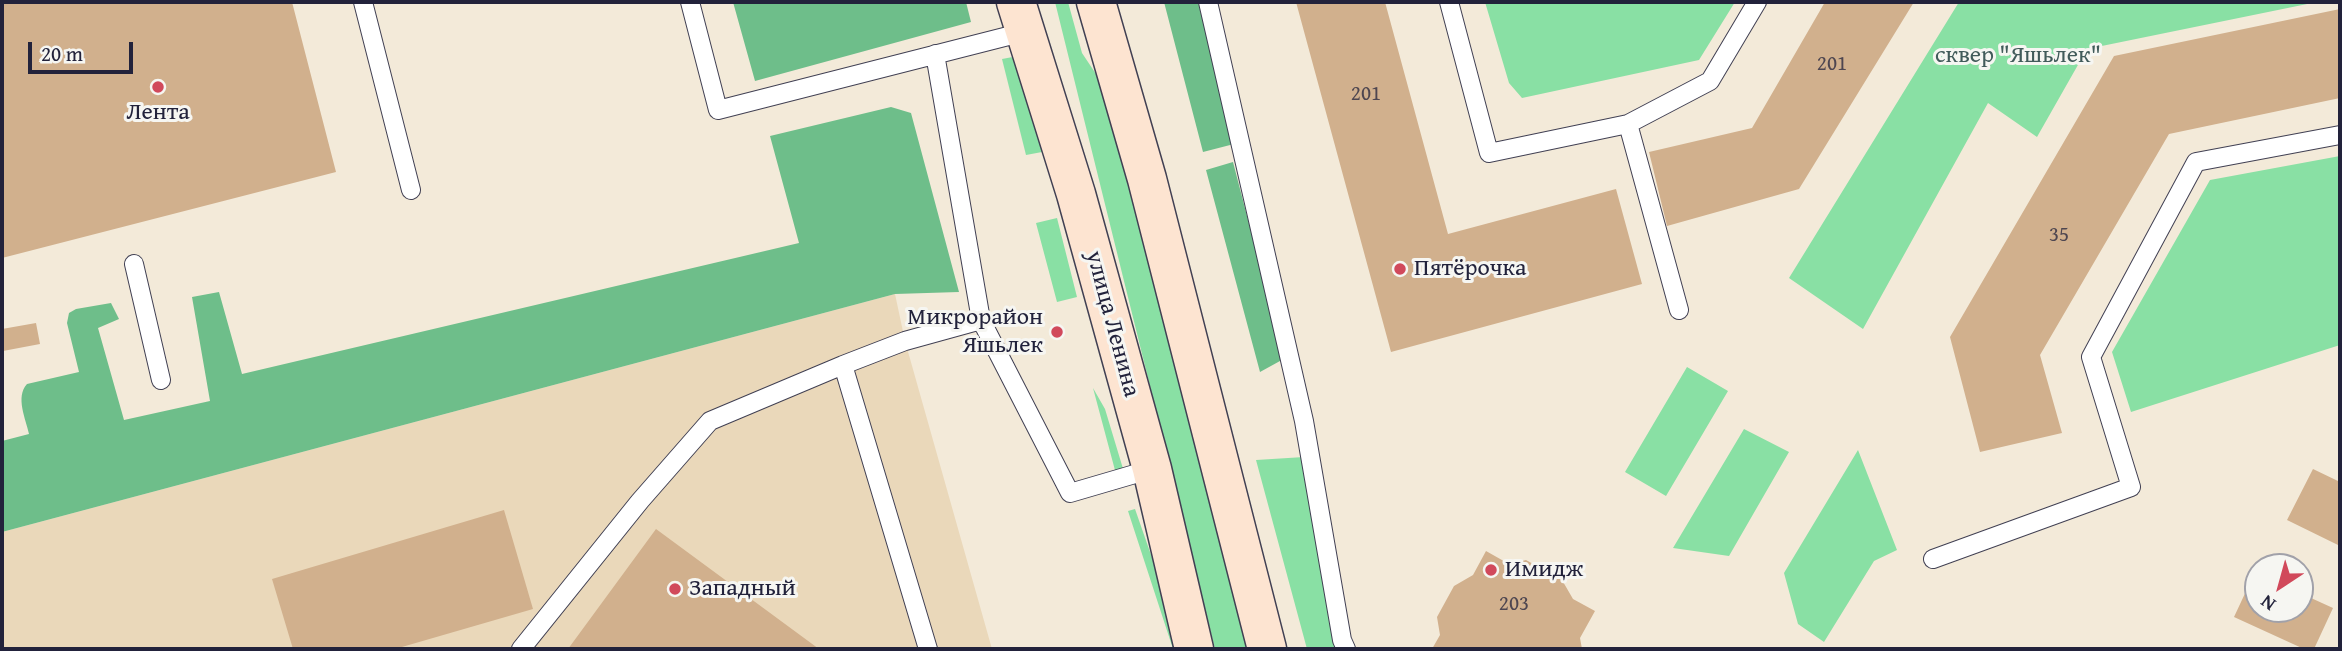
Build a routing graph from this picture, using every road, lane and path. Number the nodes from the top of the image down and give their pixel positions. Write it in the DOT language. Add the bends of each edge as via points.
graph roads {
  1 [pos="363,2"];
  2 [pos="690,2"];
  3 [pos="1096,2"];
  4 [pos="1208,2"];
  5 [pos="1449,2"];
  6 [pos="1757,2"];
  7 [pos="1020,17"];
  8 [pos="935,54"];
  9 [pos="1628,124"];
  10 [pos="2340,135"];
  11 [pos="411,190"];
  12 [pos="134,264"];
  13 [pos="1679,310"];
  14 [pos="981,320"];
  15 [pos="843,365"];
  16 [pos="161,380"];
  17 [pos="1152,469"];
  18 [pos="1933,559"];
  19 [pos="521,649"];
  20 [pos="928,649"];
  21 [pos="1194,649"];
  22 [pos="1267,649"];
  23 [pos="1346,649"];
  1 -- 11 [label="lane"];
  2 -- 8 [label="lane" via="718,110"];
  3 -- 22 [label="main road" via="1147,179"];
  4 -- 23 [label="lane" via="1304,421"];
  5 -- 9 [label="lane" via="1489,153"];
  6 -- 9 [label="lane" via="1710,81"];
  7 -- 8 [label="lane"];
  7 -- 17 [label="main road, улица Ленина" via="1076,194"];
  8 -- 14 [label="lane"];
  9 -- 13 [label="lane"];
  10 -- 18 [label="lane" via="2196,162 2091,357 2131,487"];
  12 -- 16 [label="lane"];
  14 -- 15 [label="lane" via="905,341"];
  14 -- 17 [label="lane" via="1070,493"];
  15 -- 19 [label="lane" via="710,421"];
  15 -- 20 [label="lane"];
  17 -- 21 [label="main road, улица Ленина"];
}
